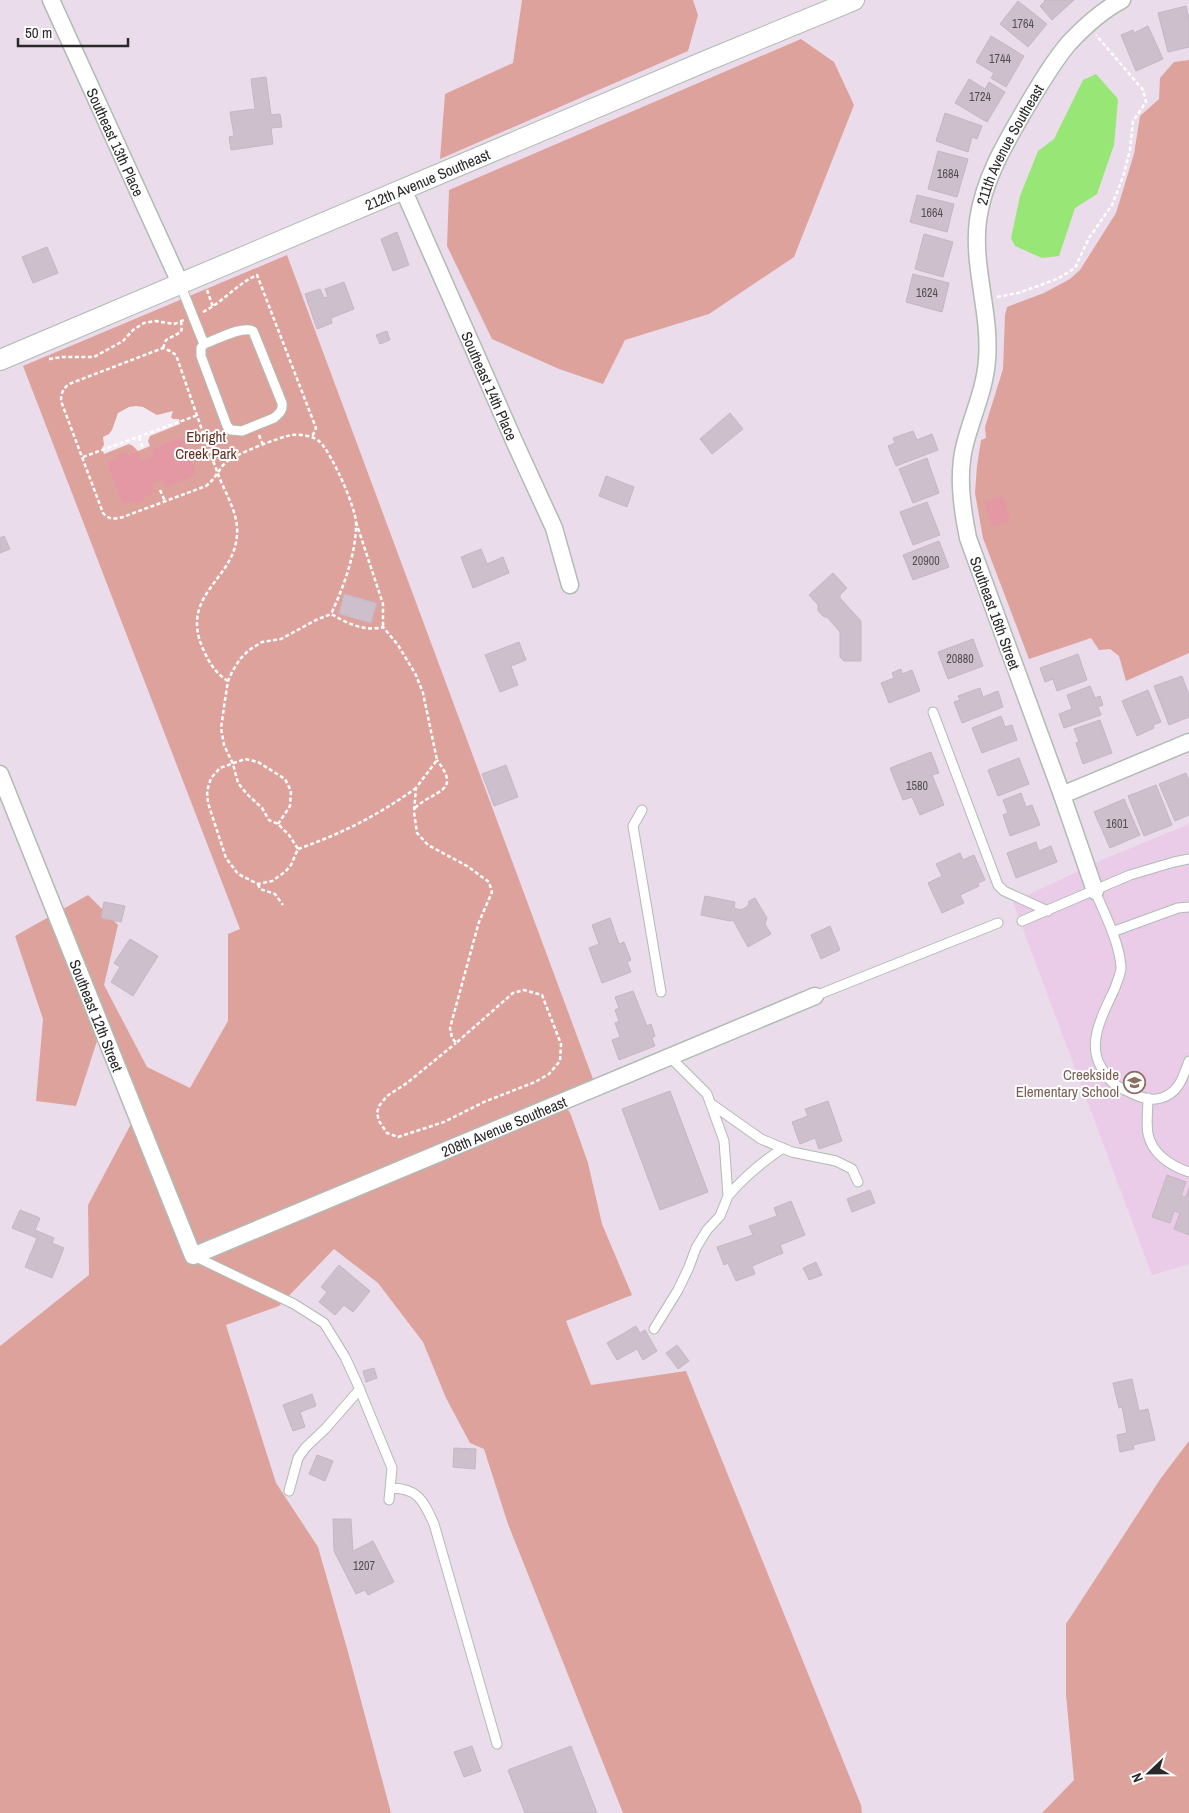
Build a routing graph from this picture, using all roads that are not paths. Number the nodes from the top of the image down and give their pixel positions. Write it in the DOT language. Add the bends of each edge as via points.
graph roads {
  1 [pos="51,0"];
  2 [pos="854,0"];
  3 [pos="1122,0"];
  4 [pos="403,189"];
  5 [pos="180,283"];
  6 [pos="987,325"];
  7 [pos="204,344"];
  8 [pos="0,360"];
  9 [pos="570,585"];
  10 [pos="933,712"];
  11 [pos="1189,742"];
  12 [pos="0,774"];
  13 [pos="1062,795"];
  14 [pos="642,810"];
  15 [pos="1189,860"];
  16 [pos="1095,891"];
  17 [pos="1189,907"];
  18 [pos="1048,911"];
  19 [pos="1022,921"];
  20 [pos="998,923"];
  21 [pos="1112,932"];
  22 [pos="661,992"];
  23 [pos="815,996"];
  24 [pos="670,1057"];
  25 [pos="1189,1061"];
  26 [pos="1148,1098"];
  27 [pos="710,1103"];
  28 [pos="783,1148"];
  29 [pos="1189,1172"];
  30 [pos="858,1182"];
  31 [pos="728,1196"];
  32 [pos="193,1256"];
  33 [pos="654,1328"];
  34 [pos="360,1389"];
  35 [pos="390,1488"];
  36 [pos="289,1491"];
  37 [pos="389,1500"];
  38 [pos="497,1744"];
  1 -- 5 [label="street, Southeast 13th Place"];
  2 -- 4 [label="street, 212th Avenue Southeast"];
  3 -- 6 [label="street, 211th Avenue Southeast" via="1070,43 1043,80 993,167 978,220 978,274"];
  4 -- 5 [label="street, 212th Avenue Southeast"];
  4 -- 9 [label="street, Southeast 14th Place" via="554,528"];
  5 -- 7 [label="lane"];
  5 -- 8 [label="street, 212th Avenue Southeast"];
  6 -- 13 [label="street, Southeast 16th Street" via="987,360 964,446 963,511 977,565"];
  7 -- 7 [label="lane" via="201,356 227,426 231,430 242,430 274,418 282,403 253,331 241,330"];
  10 -- 18 [label="lane" via="998,884 1004,891"];
  11 -- 13 [label="street"];
  12 -- 32 [label="street, Southeast 12th Street"];
  13 -- 16 [label="street, Southeast 16th Street"];
  14 -- 22 [label="lane" via="633,826"];
  15 -- 16 [label="lane" via="1130,876"];
  16 -- 18 [label="lane"];
  16 -- 21 [label="lane"];
  17 -- 21 [label="lane"];
  18 -- 19 [label="lane"];
  20 -- 23 [label="lane"];
  21 -- 26 [label="lane" via="1121,969 1096,1034 1094,1049 1108,1079 1122,1089"];
  23 -- 24 [label="street, 208th Avenue Southeast"];
  24 -- 27 [label="lane" via="707,1094"];
  24 -- 32 [label="street, 208th Avenue Southeast"];
  25 -- 26 [label="lane" via="1178,1089 1158,1100"];
  26 -- 29 [label="lane" via="1148,1134 1157,1154"];
  27 -- 28 [label="lane" via="762,1140"];
  27 -- 31 [label="lane" via="724,1141"];
  28 -- 30 [label="lane" via="836,1161 852,1169"];
  28 -- 31 [label="lane" via="742,1180"];
  31 -- 33 [label="lane" via="720,1216 696,1248 678,1290"];
  32 -- 34 [label="lane" via="294,1304 324,1323"];
  34 -- 35 [label="lane" via="392,1468"];
  34 -- 36 [label="lane" via="298,1458"];
  35 -- 37 [label="lane"];
  35 -- 38 [label="lane" via="403,1488 415,1493 434,1524"];
}
